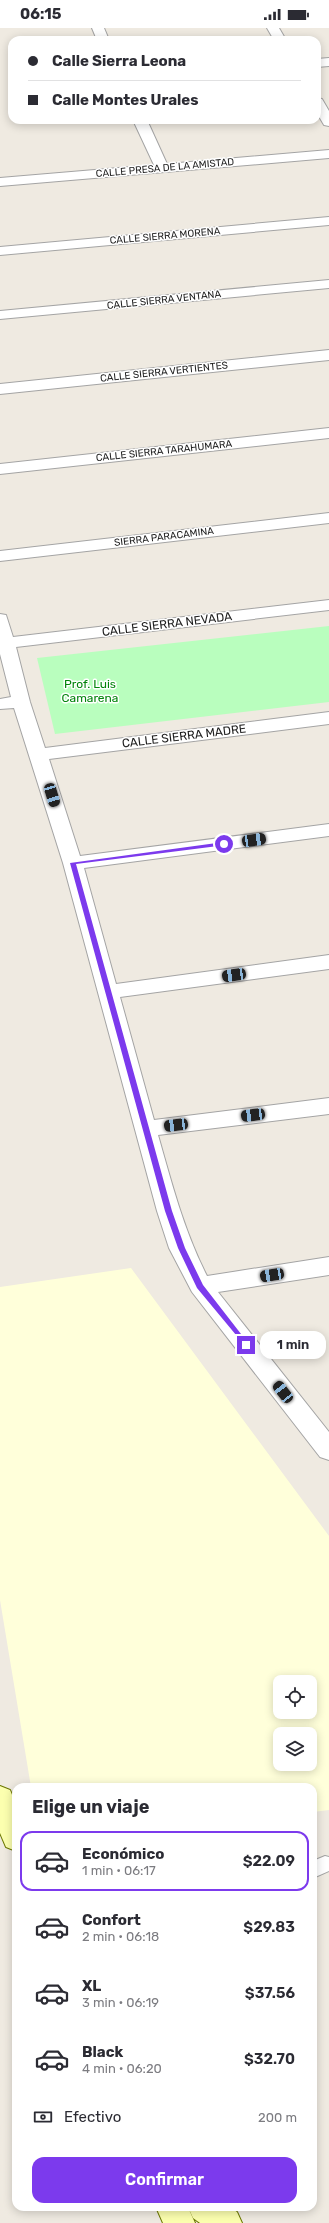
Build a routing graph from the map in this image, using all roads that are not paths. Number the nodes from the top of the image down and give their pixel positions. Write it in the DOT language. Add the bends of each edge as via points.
graph roads {
  1 [pos="321,109"];
  2 [pos="329,122"];
  3 [pos="142,124"];
  4 [pos="329,154"];
  5 [pos="162,168"];
  6 [pos="0,182"];
  7 [pos="328,224"];
  8 [pos="0,251"];
  9 [pos="329,284"];
  10 [pos="0,316"];
  11 [pos="329,355"];
  12 [pos="0,389"];
  13 [pos="329,434"];
  14 [pos="0,469"];
  15 [pos="329,518"];
  16 [pos="0,556"];
  17 [pos="329,605"];
  18 [pos="0,619"];
  19 [pos="6,644"];
  20 [pos="21,702"];
  21 [pos="0,704"];
  22 [pos="329,718"];
  23 [pos="39,754"];
  24 [pos="329,830"];
  25 [pos="73,863"];
  26 [pos="329,962"];
  27 [pos="107,992"];
  28 [pos="329,1106"];
  29 [pos="146,1129"];
  30 [pos="329,1266"];
  31 [pos="200,1286"];
  32 [pos="329,1450"];
  33 [pos="0,1799"];
  34 [pos="12,1828"];
  35 [pos="174,2211"];
  36 [pos="210,2211"];
  37 [pos="180,2223"];
  38 [pos="226,2223"];
  1 -- 2 [label="street"];
  3 -- 5 [label="street"];
  4 -- 5 [label="street, CALLE PRESA DE LA AMISTAD"];
  5 -- 6 [label="street, CALLE PRESA DE LA AMISTAD"];
  7 -- 8 [label="street, CALLE SIERRA MORENA"];
  9 -- 10 [label="street, CALLE SIERRA VENTANA"];
  11 -- 12 [label="street, CALLE SIERRA VERTIENTES"];
  13 -- 14 [label="street, CALLE SIERRA TARAHUMARA"];
  15 -- 16 [label="street, SIERRA PARACAMINA"];
  17 -- 19 [label="street, CALLE SIERRA NEVADA"];
  18 -- 19 [label="street"];
  19 -- 20 [label="street"];
  20 -- 21 [label="street"];
  20 -- 23 [label="street"];
  22 -- 23 [label="street, CALLE SIERRA MADRE"];
  23 -- 25 [label="street"];
  24 -- 25 [label="street"];
  25 -- 27 [label="street"];
  26 -- 27 [label="street"];
  27 -- 29 [label="street"];
  28 -- 29 [label="street"];
  29 -- 31 [label="street" via="168,1211 181,1248"];
  30 -- 31 [label="street"];
  31 -- 32 [label="street"];
  33 -- 34 [label="main road"];
  35 -- 37 [label="main road"];
  36 -- 38 [label="main road"];
}
